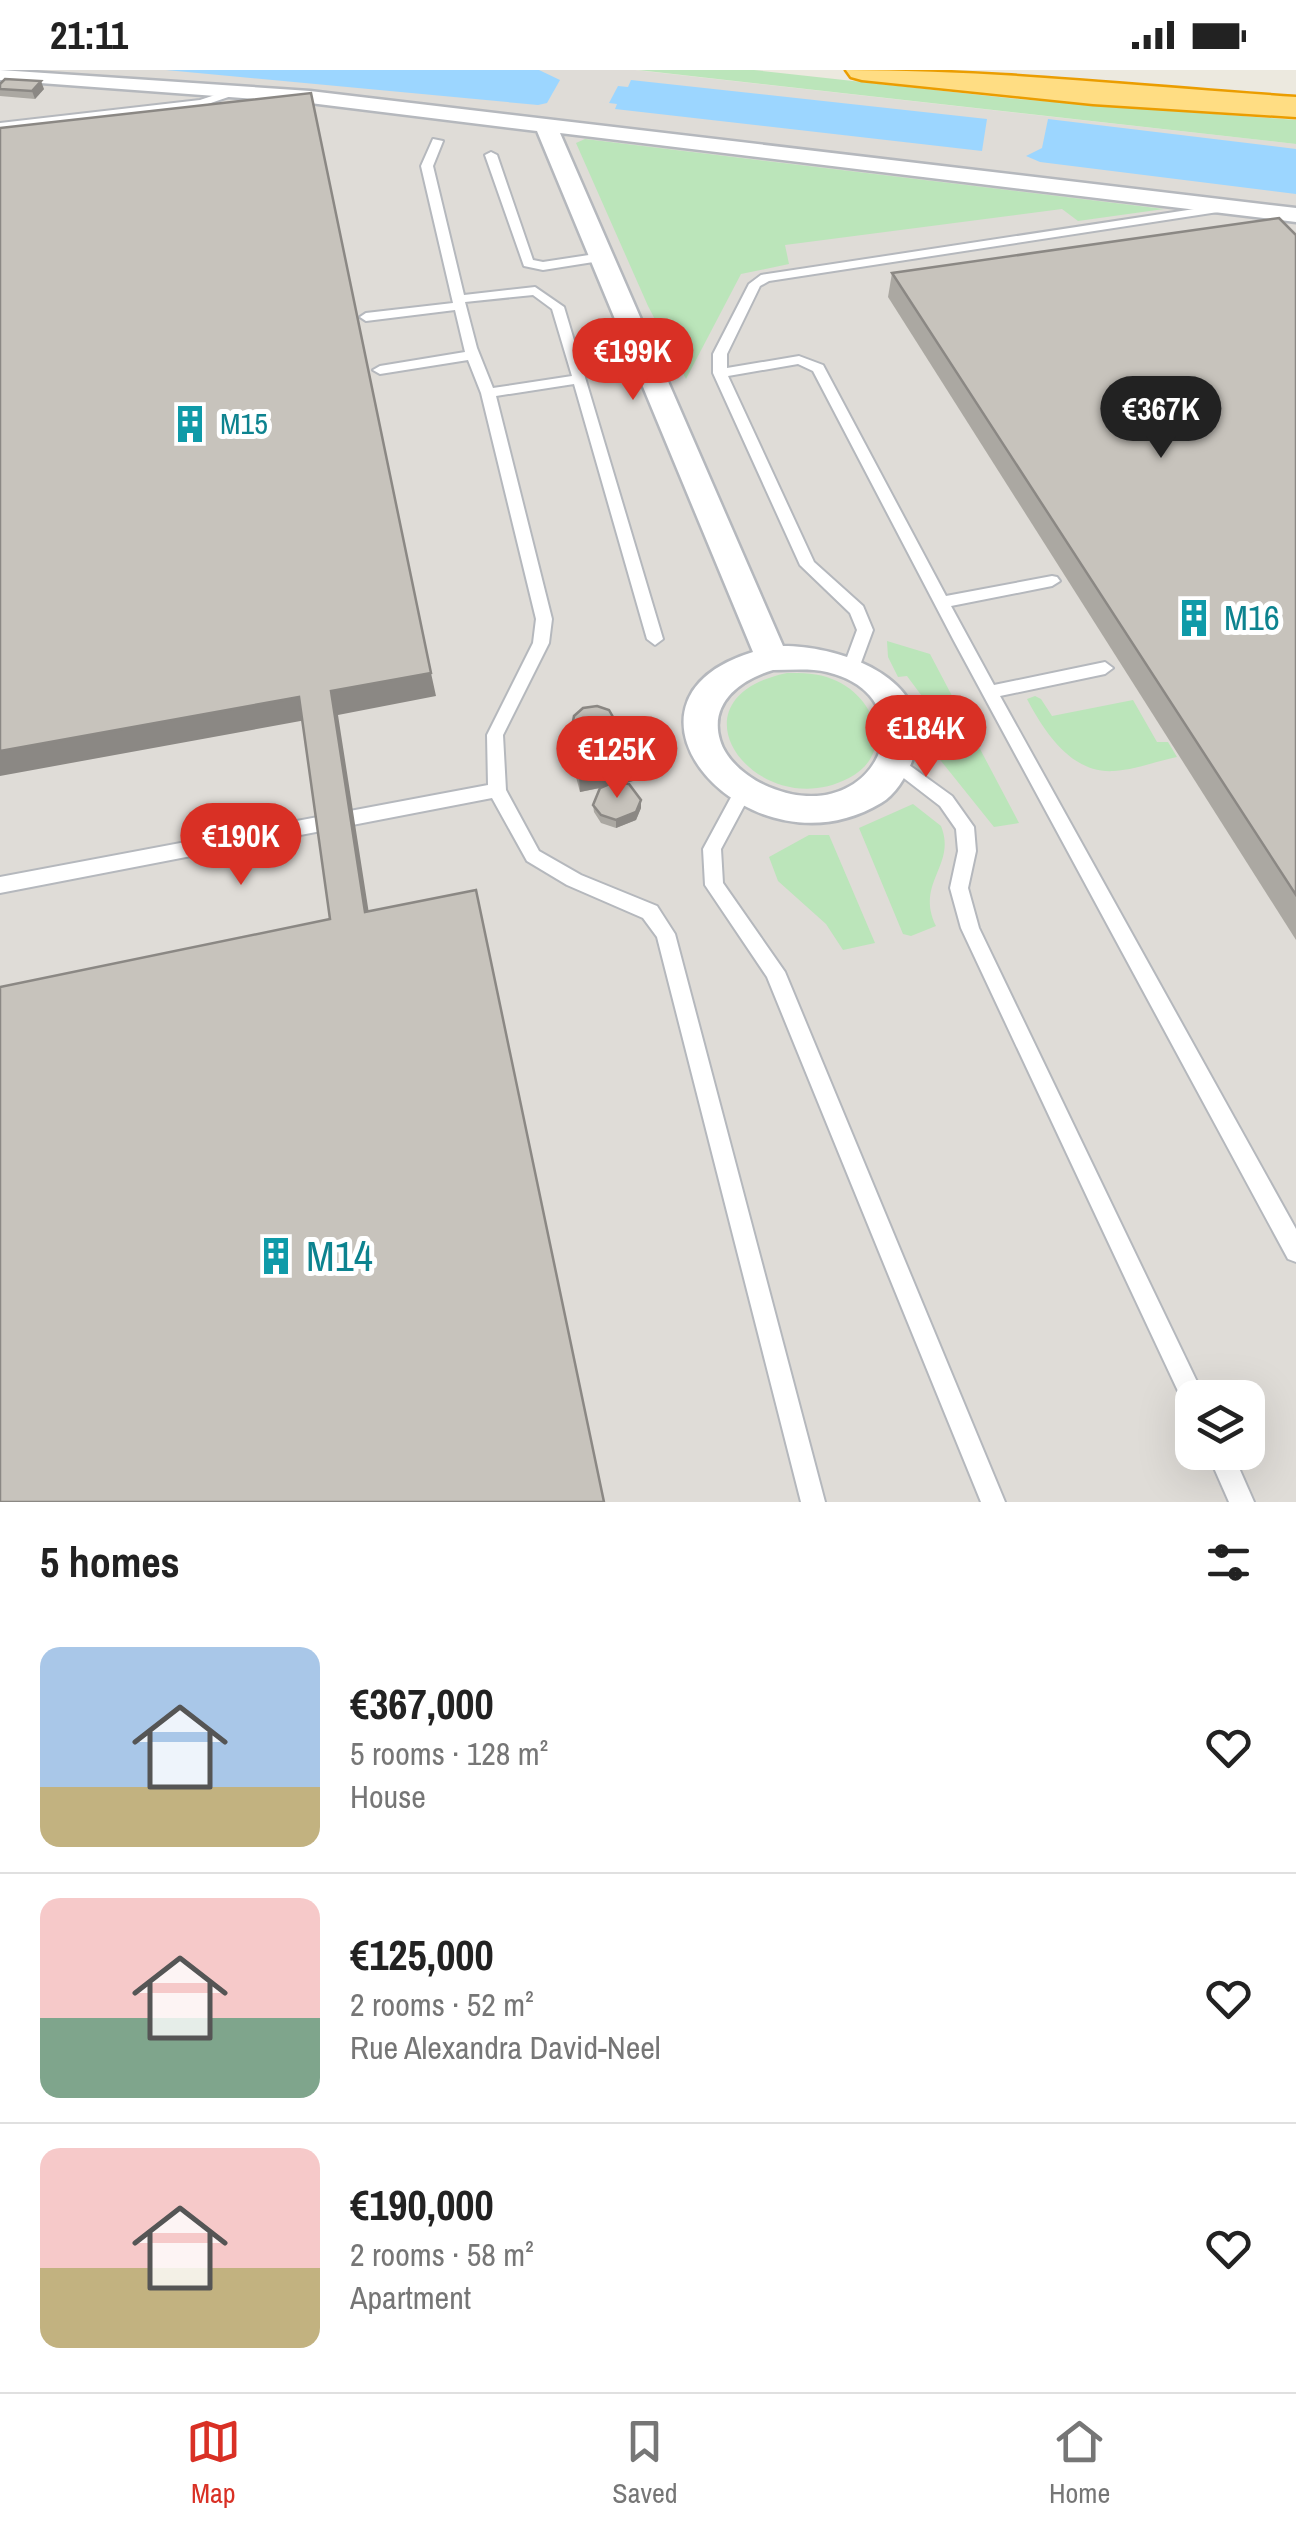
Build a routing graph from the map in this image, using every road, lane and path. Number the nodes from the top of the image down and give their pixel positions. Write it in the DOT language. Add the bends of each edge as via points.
graph roads {
  1 [pos="862,70"];
  2 [pos="1021,70"];
  3 [pos="0,74"];
  4 [pos="1296,90"];
  5 [pos="236,91"];
  6 [pos="1296,107"];
  7 [pos="0,126"];
  8 [pos="546,126"];
  9 [pos="436,141"];
  10 [pos="492,155"];
  11 [pos="1233,207"];
  12 [pos="1296,216"];
  13 [pos="602,257"];
  14 [pos="459,302"];
  15 [pos="366,316"];
  16 [pos="473,355"];
  17 [pos="380,370"];
  18 [pos="720,373"];
  19 [pos="580,379"];
  20 [pos="488,393"];
  21 [pos="1052,582"];
  22 [pos="942,602"];
  23 [pos="655,640"];
  24 [pos="772,658"];
  25 [pos="850,668"];
  26 [pos="1105,668"];
  27 [pos="990,692"];
  28 [pos="898,764"];
  29 [pos="497,790"];
  30 [pos="742,793"];
  31 [pos="0,885"];
  32 [pos="1296,1251"];
  33 [pos="1184,1380"];
  34 [pos="1227,1470"];
  35 [pos="813,1502"];
  36 [pos="992,1502"];
  37 [pos="1242,1502"];
  1 -- 6 [label="highway"];
  2 -- 4 [label="highway"];
  3 -- 5 [label="street"];
  5 -- 7 [label="lane" via="202,103"];
  5 -- 8 [label="street"];
  8 -- 11 [label="street"];
  8 -- 13 [label="street"];
  9 -- 14 [label="lane" via="426,166"];
  10 -- 13 [label="lane" via="528,263"];
  11 -- 12 [label="street"];
  11 -- 18 [label="lane" via="765,278 755,284 720,354"];
  13 -- 24 [label="street"];
  14 -- 15 [label="lane"];
  14 -- 16 [label="lane"];
  14 -- 19 [label="lane" via="535,291 558,307"];
  16 -- 17 [label="lane"];
  16 -- 20 [label="lane"];
  18 -- 22 [label="lane" via="800,360 818,368"];
  18 -- 25 [label="lane" via="808,565 857,610 865,630"];
  19 -- 20 [label="lane"];
  19 -- 23 [label="lane"];
  20 -- 29 [label="lane" via="544,619 541,643 495,735"];
  21 -- 22 [label="lane"];
  22 -- 27 [label="lane"];
  24 -- 25 [label="street" via="816,658"];
  24 -- 30 [label="street" via="734,672 706,701 700,730 711,764"];
  25 -- 28 [label="street" via="888,697 903,730"];
  26 -- 27 [label="lane"];
  27 -- 32 [label="lane"];
  28 -- 30 [label="street" via="873,792 833,809 786,809"];
  28 -- 33 [label="lane" via="946,801 965,828 959,888 970,928"];
  29 -- 31 [label="lane"];
  29 -- 35 [label="lane" via="532,856 650,912 666,934"];
  30 -- 36 [label="lane" via="712,849 714,885 775,972"];
  34 -- 37 [label="lane"];
}
